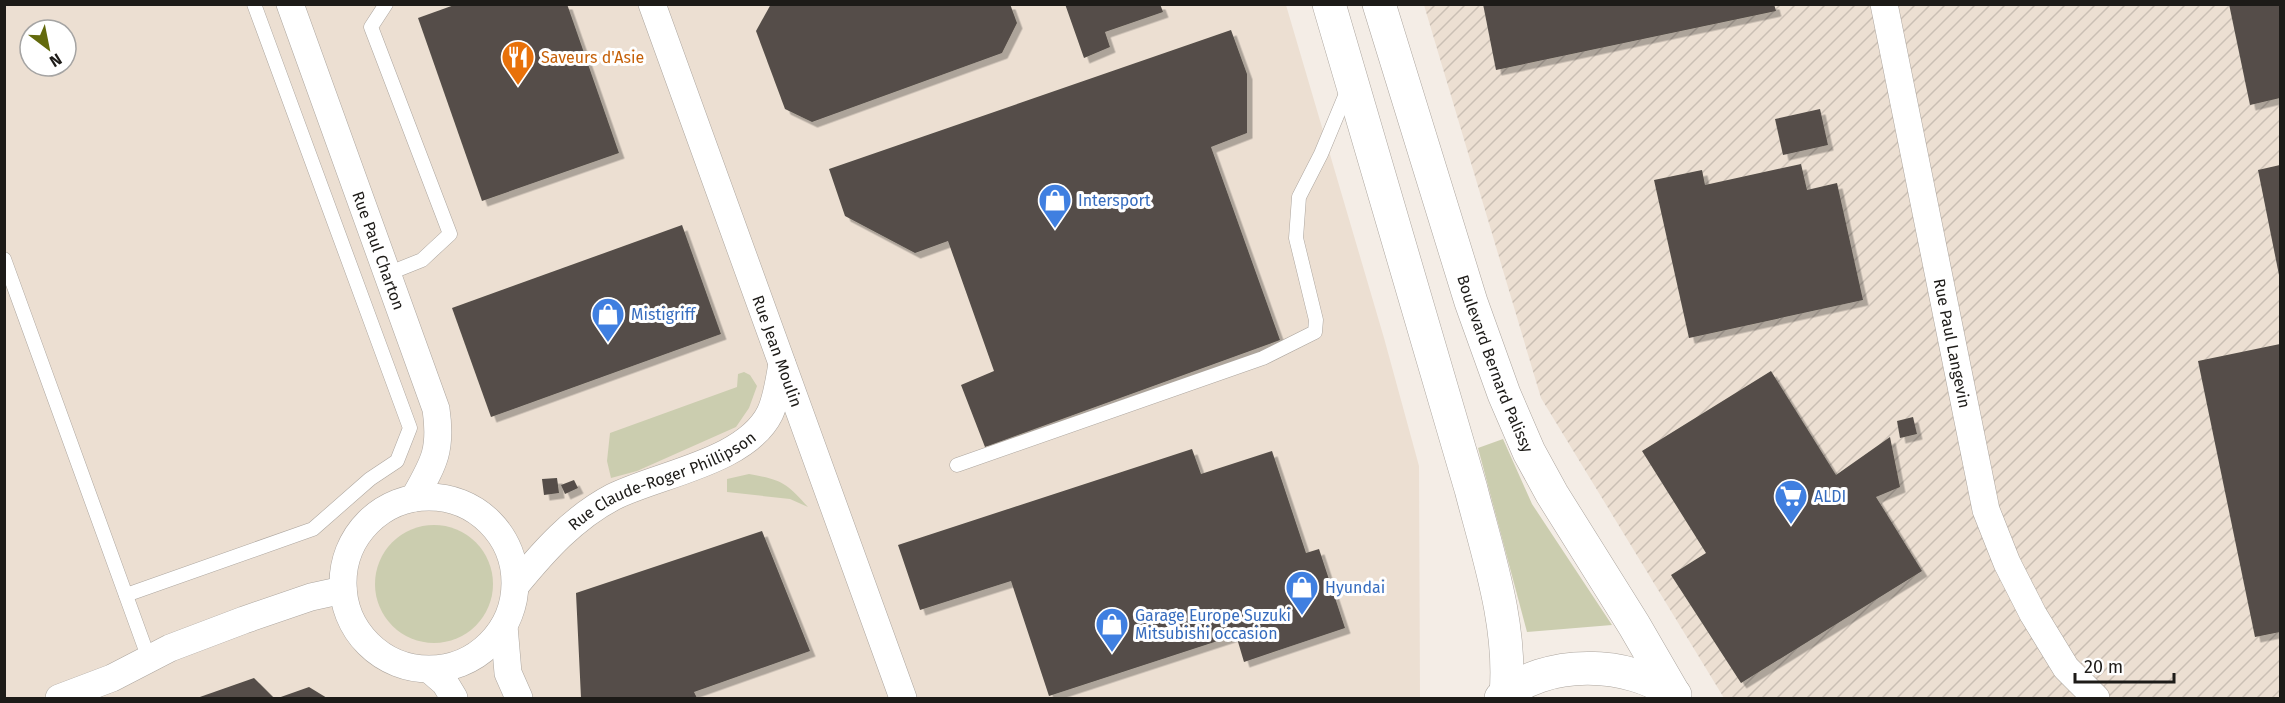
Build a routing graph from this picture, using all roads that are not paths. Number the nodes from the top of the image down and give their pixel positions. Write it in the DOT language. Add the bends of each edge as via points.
graph roads {
  1 [pos="254,4"];
  2 [pos="290,4"];
  3 [pos="386,4"];
  4 [pos="652,4"];
  5 [pos="1329,4"];
  6 [pos="1379,4"];
  7 [pos="1884,4"];
  8 [pos="1352,82"];
  9 [pos="4,259"];
  10 [pos="387,274"];
  11 [pos="782,363"];
  12 [pos="957,465"];
  13 [pos="414,498"];
  14 [pos="516,585"];
  15 [pos="343,590"];
  16 [pos="126,594"];
  17 [pos="504,626"];
  18 [pos="149,659"];
  19 [pos="2066,668"];
  20 [pos="430,670"];
  21 [pos="1504,696"];
  22 [pos="1676,696"];
  23 [pos="59,699"];
  24 [pos="454,699"];
  25 [pos="519,699"];
  26 [pos="903,699"];
  27 [pos="2071,699"];
  28 [pos="2096,699"];
  1 -- 16 [label="lane" via="410,428 397,460 313,529"];
  2 -- 10 [label="street, Rue Paul Charton"];
  3 -- 10 [label="lane" via="371,27 450,234 422,260"];
  4 -- 11 [label="street, Rue Jean Moulin"];
  5 -- 8 [label="main road"];
  6 -- 22 [label="main road, Boulevard Bernard Palissy" via="1471,302 1504,394 1552,494"];
  7 -- 19 [label="street, Rue Paul Langevin" via="1986,510 2007,563"];
  8 -- 12 [label="lane" via="1299,197 1296,238 1317,320 1315,332 1263,358"];
  8 -- 21 [label="main road" via="1491,565 1507,643 1509,666"];
  9 -- 16 [label="lane"];
  10 -- 13 [label="street, Rue Paul Charton" via="436,409 439,432 437,451"];
  11 -- 14 [label="street, Rue Claude-Roger Phillipson" via="771,412 746,442 613,497 570,526"];
  11 -- 26 [label="street, Rue Jean Moulin"];
  13 -- 14 [label="street" via="439,497 464,504 486,518 502,536 513,560"];
  13 -- 15 [label="street" via="390,506 369,521 354,541 345,565"];
  14 -- 17 [label="street" via="513,606"];
  15 -- 18 [label="street" via="244,620"];
  15 -- 20 [label="street" via="349,615 362,638 381,656 404,667"];
  16 -- 18 [label="lane"];
  17 -- 20 [label="street" via="491,644 473,658"];
  17 -- 25 [label="street" via="508,674"];
  18 -- 23 [label="street"];
  19 -- 27 [label="street, Rue Paul Langevin"];
  19 -- 28 [label="street, Rue Paul Langevin"];
  20 -- 24 [label="street" via="445,683"];
  21 -- 22 [label="main road" via="1540,676 1576,668 1615,670 1645,678"];
}
